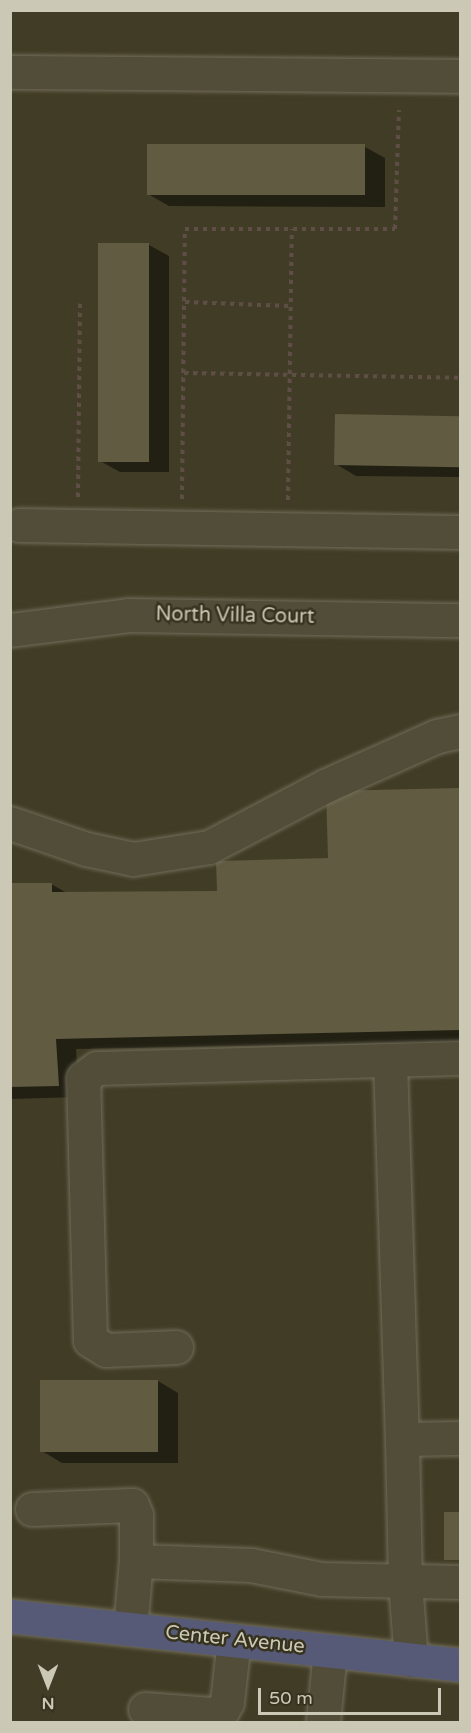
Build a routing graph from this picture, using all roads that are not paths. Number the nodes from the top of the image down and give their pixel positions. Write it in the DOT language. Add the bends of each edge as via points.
graph roads {
  1 [pos="10,72"];
  2 [pos="460,76"];
  3 [pos="18,525"];
  4 [pos="460,532"];
  5 [pos="460,620"];
  6 [pos="10,630"];
  7 [pos="460,731"];
  8 [pos="10,823"];
  9 [pos="460,1058"];
  10 [pos="390,1060"];
  11 [pos="176,1347"];
  12 [pos="460,1438"];
  13 [pos="402,1439"];
  14 [pos="32,1509"];
  15 [pos="136,1561"];
  16 [pos="405,1582"];
  17 [pos="460,1582"];
  18 [pos="10,1616"];
  19 [pos="130,1629"];
  20 [pos="234,1640"];
  21 [pos="330,1651"];
  22 [pos="411,1659"];
  23 [pos="460,1665"];
  24 [pos="145,1709"];
  25 [pos="323,1722"];
  1 -- 2 [label="street"];
  3 -- 4 [label="street"];
  5 -- 6 [label="street, North Villa Court" via="128,615"];
  7 -- 8 [label="street" via="437,736 327,785 209,847 133,859 86,849"];
  9 -- 10 [label="street"];
  10 -- 11 [label="street" via="97,1068 83,1078 90,1340 106,1350"];
  10 -- 13 [label="street"];
  12 -- 13 [label="street"];
  13 -- 16 [label="street"];
  14 -- 15 [label="street" via="132,1505 136,1515"];
  15 -- 16 [label="street" via="251,1565 321,1579"];
  15 -- 19 [label="street"];
  16 -- 17 [label="street"];
  16 -- 22 [label="street"];
  18 -- 19 [label="highway, Center Avenue"];
  19 -- 20 [label="highway, Center Avenue"];
  20 -- 21 [label="highway, Center Avenue"];
  20 -- 24 [label="street" via="227,1702 222,1711 211,1714"];
  21 -- 22 [label="highway, Center Avenue"];
  21 -- 25 [label="street"];
  22 -- 23 [label="highway, Center Avenue"];
}
